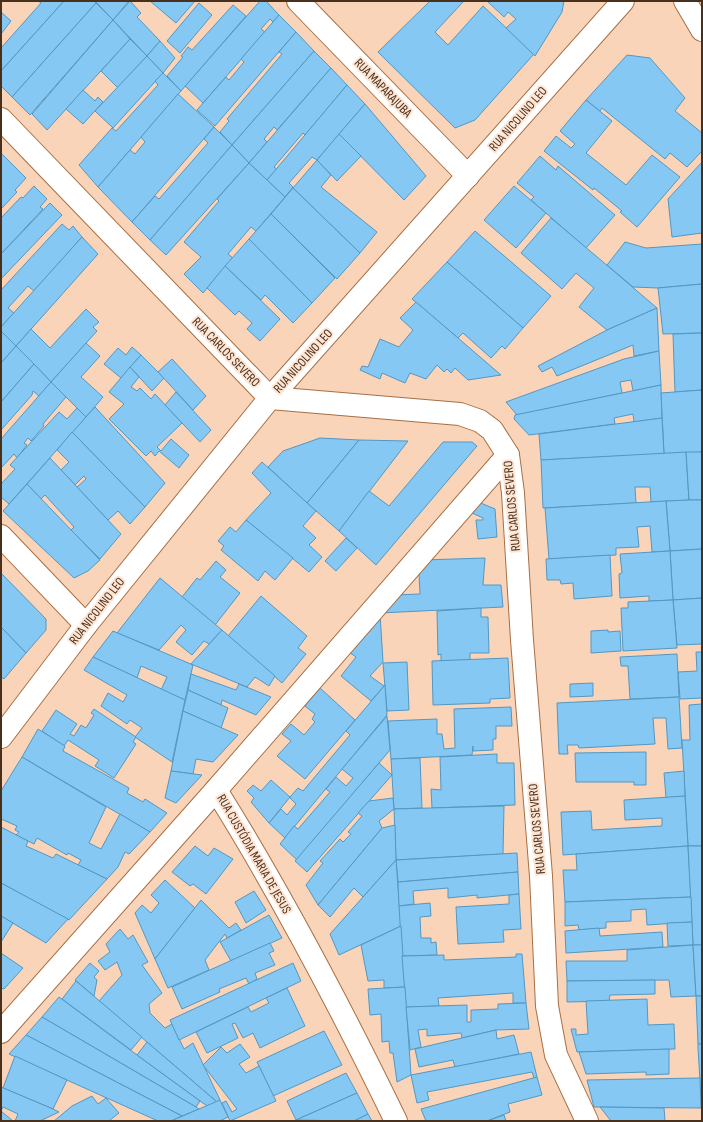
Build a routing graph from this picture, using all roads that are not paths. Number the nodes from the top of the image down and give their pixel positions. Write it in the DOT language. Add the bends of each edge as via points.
graph roads {
  1 [pos="298,1"];
  2 [pos="623,1"];
  3 [pos="684,1"];
  4 [pos="702,30"];
  5 [pos="1,119"];
  6 [pos="468,176"];
  7 [pos="270,398"];
  8 [pos="508,456"];
  9 [pos="1,536"];
  10 [pos="86,625"];
  11 [pos="1,737"];
  12 [pos="216,790"];
  13 [pos="1,1032"];
  14 [pos="396,1121"];
  15 [pos="587,1121"];
  1 -- 6 [label="street, RUA MAPARAJUBA"];
  2 -- 6 [label="street, RUA NICOLINO LEO"];
  3 -- 4 [label="street"];
  5 -- 7 [label="street, RUA CARLOS SEVERO"];
  6 -- 7 [label="street, RUA NICOLINO LEO"];
  7 -- 8 [label="street, RUA CARLOS SEVERO" via="460,414 480,421 492,430"];
  7 -- 10 [label="street, RUA NICOLINO LEO"];
  8 -- 12 [label="street"];
  8 -- 15 [label="street, RUA CARLOS SEVERO" via="513,493 541,876 547,1006 556,1054"];
  9 -- 10 [label="street"];
  10 -- 11 [label="street, RUA NICOLINO LEO"];
  12 -- 13 [label="street, RUA CUSTÓDIA MARIA DE JESUS"];
  12 -- 14 [label="street, RUA CUSTÓDIA MARIA DE JESUS" via="258,858 322,974"];
}
